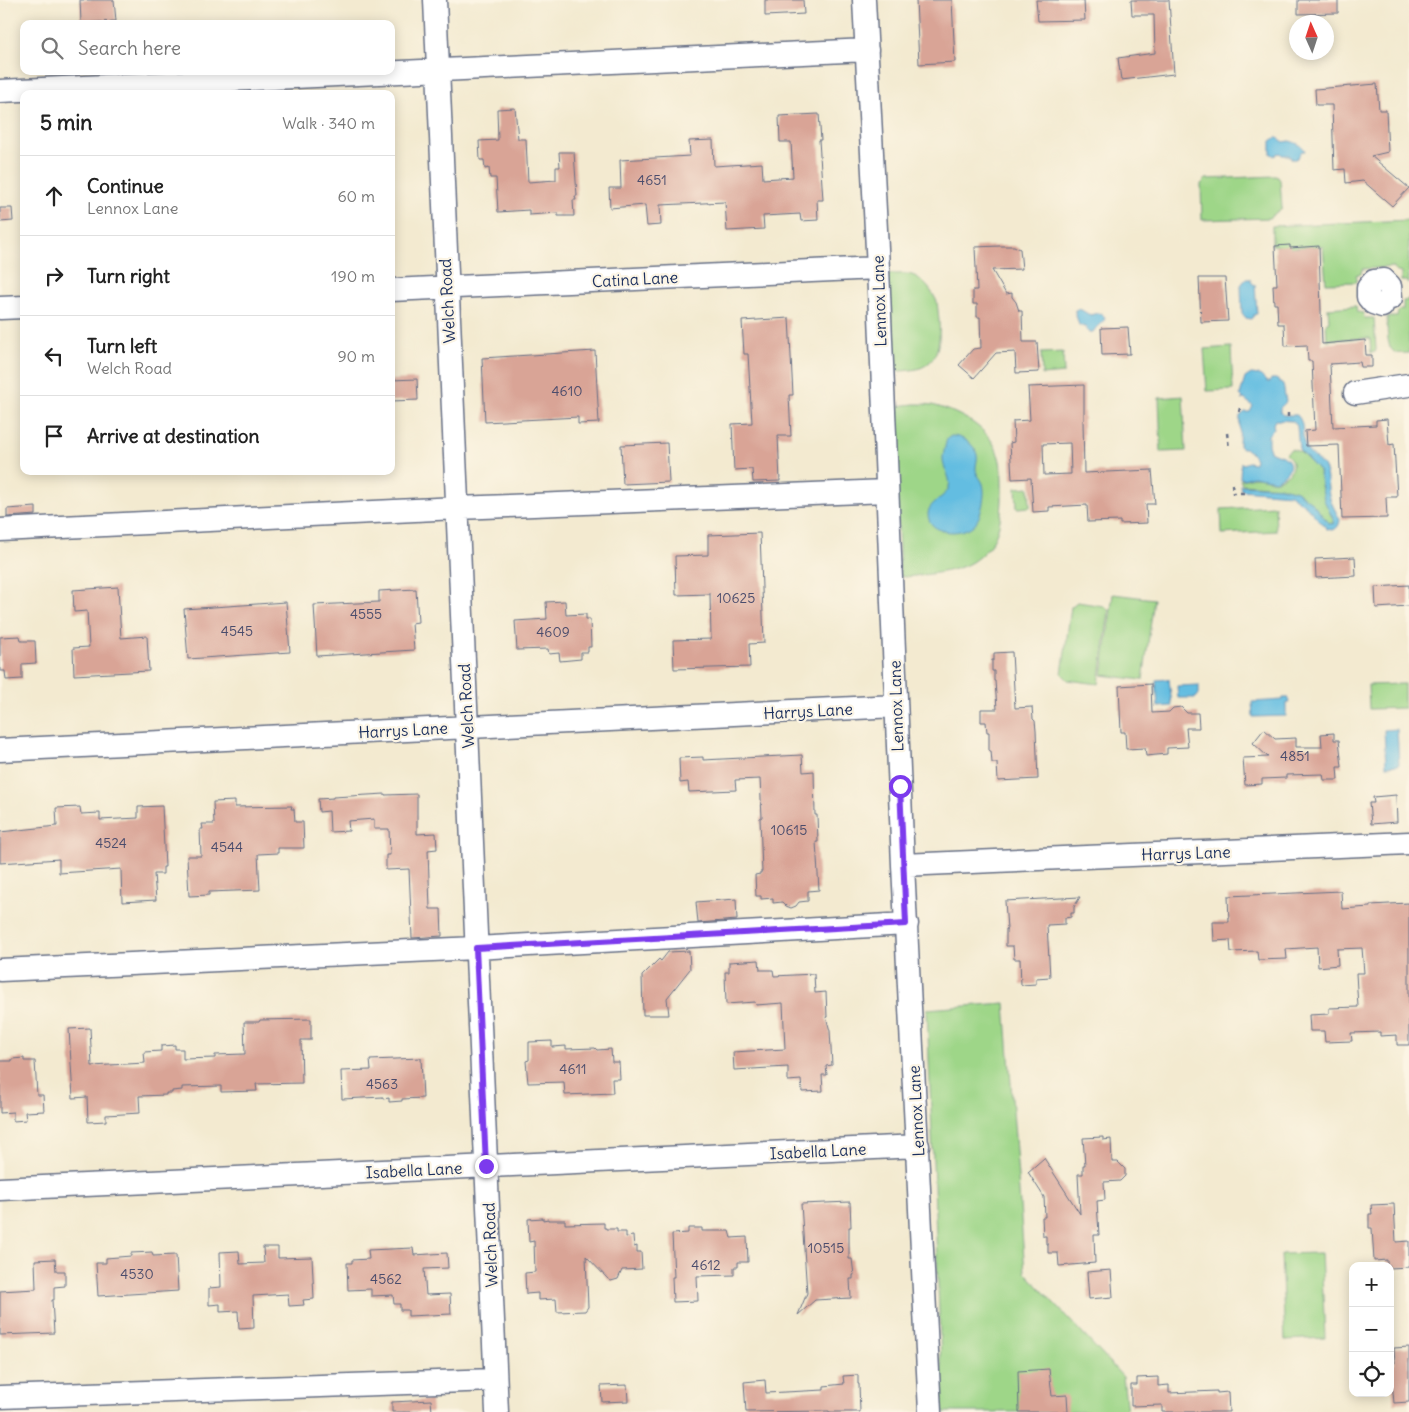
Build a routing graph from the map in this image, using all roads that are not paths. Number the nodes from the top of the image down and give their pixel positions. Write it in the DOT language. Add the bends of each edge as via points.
graph roads {
  1 [pos="435,0"];
  2 [pos="864,0"];
  3 [pos="867,50"];
  4 [pos="438,69"];
  5 [pos="395,71"];
  6 [pos="313,75"];
  7 [pos="0,90"];
  8 [pos="878,268"];
  9 [pos="446,287"];
  10 [pos="395,290"];
  11 [pos="20,307"];
  12 [pos="0,308"];
  13 [pos="1408,385"];
  14 [pos="1355,393"];
  15 [pos="888,490"];
  16 [pos="457,508"];
  17 [pos="0,530"];
  18 [pos="896,706"];
  19 [pos="467,727"];
  20 [pos="0,750"];
  21 [pos="1409,843"];
  22 [pos="904,865"];
  23 [pos="906,924"];
  24 [pos="476,948"];
  25 [pos="0,970"];
  26 [pos="918,1146"];
  27 [pos="486,1166"];
  28 [pos="0,1189"];
  29 [pos="495,1380"];
  30 [pos="0,1397"];
  31 [pos="497,1412"];
  32 [pos="930,1412"];
  1 -- 4 [label="street, Welch Road"];
  2 -- 3 [label="street, Lennox Lane"];
  3 -- 4 [label="street"];
  3 -- 8 [label="street, Lennox Lane"];
  4 -- 5 [label="street"];
  4 -- 9 [label="street, Welch Road"];
  6 -- 7 [label="street"];
  8 -- 9 [label="street, Catina Lane"];
  8 -- 15 [label="street, Lennox Lane"];
  9 -- 10 [label="street, Catina Lane"];
  9 -- 16 [label="street, Welch Road"];
  11 -- 12 [label="street"];
  13 -- 14 [label="street"];
  15 -- 16 [label="street"];
  15 -- 18 [label="street, Lennox Lane"];
  16 -- 17 [label="street"];
  16 -- 19 [label="street, Welch Road"];
  18 -- 19 [label="street, Harrys Lane"];
  18 -- 22 [label="street, Lennox Lane"];
  19 -- 20 [label="street, Harrys Lane"];
  19 -- 24 [label="street, Welch Road"];
  21 -- 22 [label="street, Harrys Lane"];
  22 -- 23 [label="street, Lennox Lane"];
  23 -- 24 [label="street"];
  23 -- 26 [label="street, Lennox Lane"];
  24 -- 25 [label="street"];
  24 -- 27 [label="street, Welch Road"];
  26 -- 27 [label="street, Isabella Lane"];
  26 -- 32 [label="street, Lennox Lane"];
  27 -- 28 [label="street, Isabella Lane"];
  27 -- 29 [label="street, Welch Road"];
  29 -- 30 [label="street"];
  29 -- 31 [label="street, Welch Road"];
}
